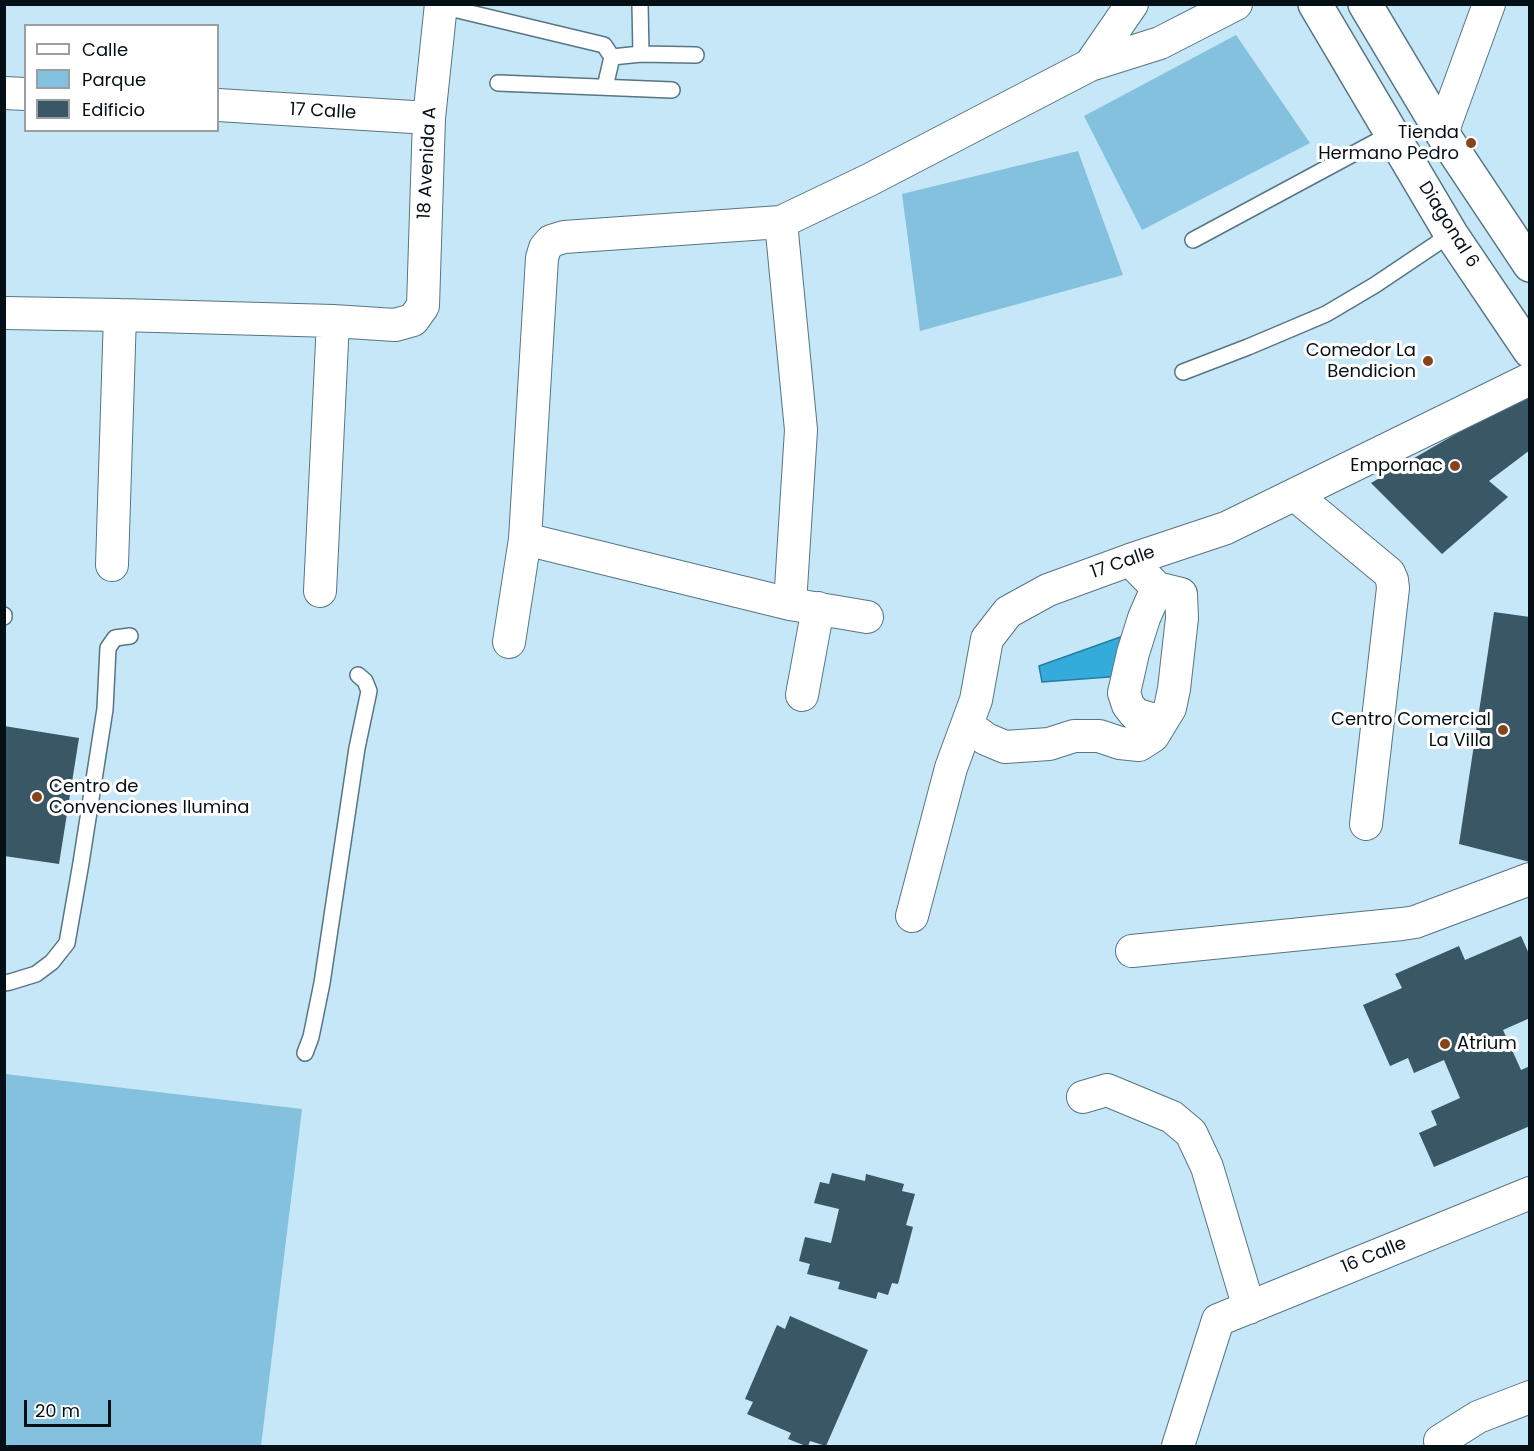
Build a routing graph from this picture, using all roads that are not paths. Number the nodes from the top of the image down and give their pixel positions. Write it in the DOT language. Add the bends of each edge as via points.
graph roads {
  1 [pos="640,4"];
  2 [pos="1132,4"];
  3 [pos="1236,4"];
  4 [pos="1315,4"];
  5 [pos="1365,4"];
  6 [pos="1489,4"];
  7 [pos="441,5"];
  8 [pos="641,54"];
  9 [pos="696,55"];
  10 [pos="612,57"];
  11 [pos="1090,65"];
  12 [pos="498,83"];
  13 [pos="605,87"];
  14 [pos="672,90"];
  15 [pos="4,93"];
  16 [pos="24,94"];
  17 [pos="219,105"];
  18 [pos="429,118"];
  19 [pos="1392,133"];
  20 [pos="1442,133"];
  21 [pos="781,222"];
  22 [pos="1451,234"];
  23 [pos="1194,240"];
  24 [pos="1530,265"];
  25 [pos="4,313"];
  26 [pos="120,315"];
  27 [pos="333,321"];
  28 [pos="1530,351"];
  29 [pos="1183,372"];
  30 [pos="1530,379"];
  31 [pos="1295,495"];
  32 [pos="525,539"];
  33 [pos="1130,560"];
  34 [pos="112,565"];
  35 [pos="1157,588"];
  36 [pos="320,591"];
  37 [pos="804,606"];
  38 [pos="867,617"];
  39 [pos="130,636"];
  40 [pos="509,642"];
  41 [pos="358,675"];
  42 [pos="802,695"];
  43 [pos="1163,719"];
  44 [pos="967,725"];
  45 [pos="1366,824"];
  46 [pos="1530,879"];
  47 [pos="912,916"];
  48 [pos="1132,951"];
  49 [pos="4,983"];
  50 [pos="305,1053"];
  51 [pos="1083,1097"];
  52 [pos="1530,1192"];
  53 [pos="1248,1308"];
  54 [pos="1530,1397"];
  55 [pos="1440,1441"];
  56 [pos="1178,1446"];
  1 -- 8 [label="lane"];
  2 -- 11 [label="street"];
  3 -- 11 [label="street" via="1160,43"];
  4 -- 19 [label="main road, Diagonal 6"];
  5 -- 20 [label="main road"];
  6 -- 20 [label="street"];
  7 -- 10 [label="lane" via="604,45"];
  7 -- 18 [label="street, 18 Avenida A"];
  8 -- 9 [label="lane"];
  8 -- 10 [label="lane"];
  10 -- 13 [label="lane"];
  11 -- 21 [label="street"];
  12 -- 13 [label="lane"];
  13 -- 14 [label="lane"];
  15 -- 16 [label="street"];
  17 -- 18 [label="street, 17 Calle"];
  18 -- 27 [label="street, 18 Avenida A" via="423,306 413,320 395,325"];
  19 -- 22 [label="main road, Diagonal 6"];
  19 -- 23 [label="lane"];
  20 -- 24 [label="main road"];
  21 -- 32 [label="street" via="564,237 548,244 542,258"];
  21 -- 37 [label="street" via="801,430"];
  22 -- 28 [label="main road, Diagonal 6"];
  22 -- 29 [label="lane" via="1326,314"];
  25 -- 26 [label="street"];
  26 -- 27 [label="street"];
  26 -- 34 [label="street"];
  27 -- 36 [label="street"];
  30 -- 31 [label="street, 17 Calle"];
  31 -- 33 [label="street, 17 Calle" via="1226,528"];
  31 -- 45 [label="street" via="1389,573 1392,580"];
  32 -- 37 [label="street"];
  32 -- 40 [label="street"];
  33 -- 35 [label="street"];
  33 -- 44 [label="street, 17 Calle" via="1048,590 1008,612 987,639 976,700"];
  35 -- 43 [label="street" via="1181,594 1174,689"];
  35 -- 43 [label="street" via="1141,627 1124,693 1135,714"];
  37 -- 38 [label="street"];
  37 -- 42 [label="street"];
  39 -- 49 [label="lane" via="115,638 108,648 105,709 68,943 36,974"];
  41 -- 50 [label="lane" via="369,691 322,983 312,1037"];
  43 -- 44 [label="street" via="1153,736 1139,745 1099,735 1005,747 986,740"];
  44 -- 47 [label="street, 17 Calle" via="951,768"];
  46 -- 48 [label="street" via="1415,922"];
  51 -- 53 [label="street" via="1107,1090 1172,1117 1191,1133 1207,1167"];
  52 -- 53 [label="street, 16 Calle"];
  53 -- 56 [label="street, 16 Calle" via="1218,1320"];
  54 -- 55 [label="street" via="1478,1418"];
}
